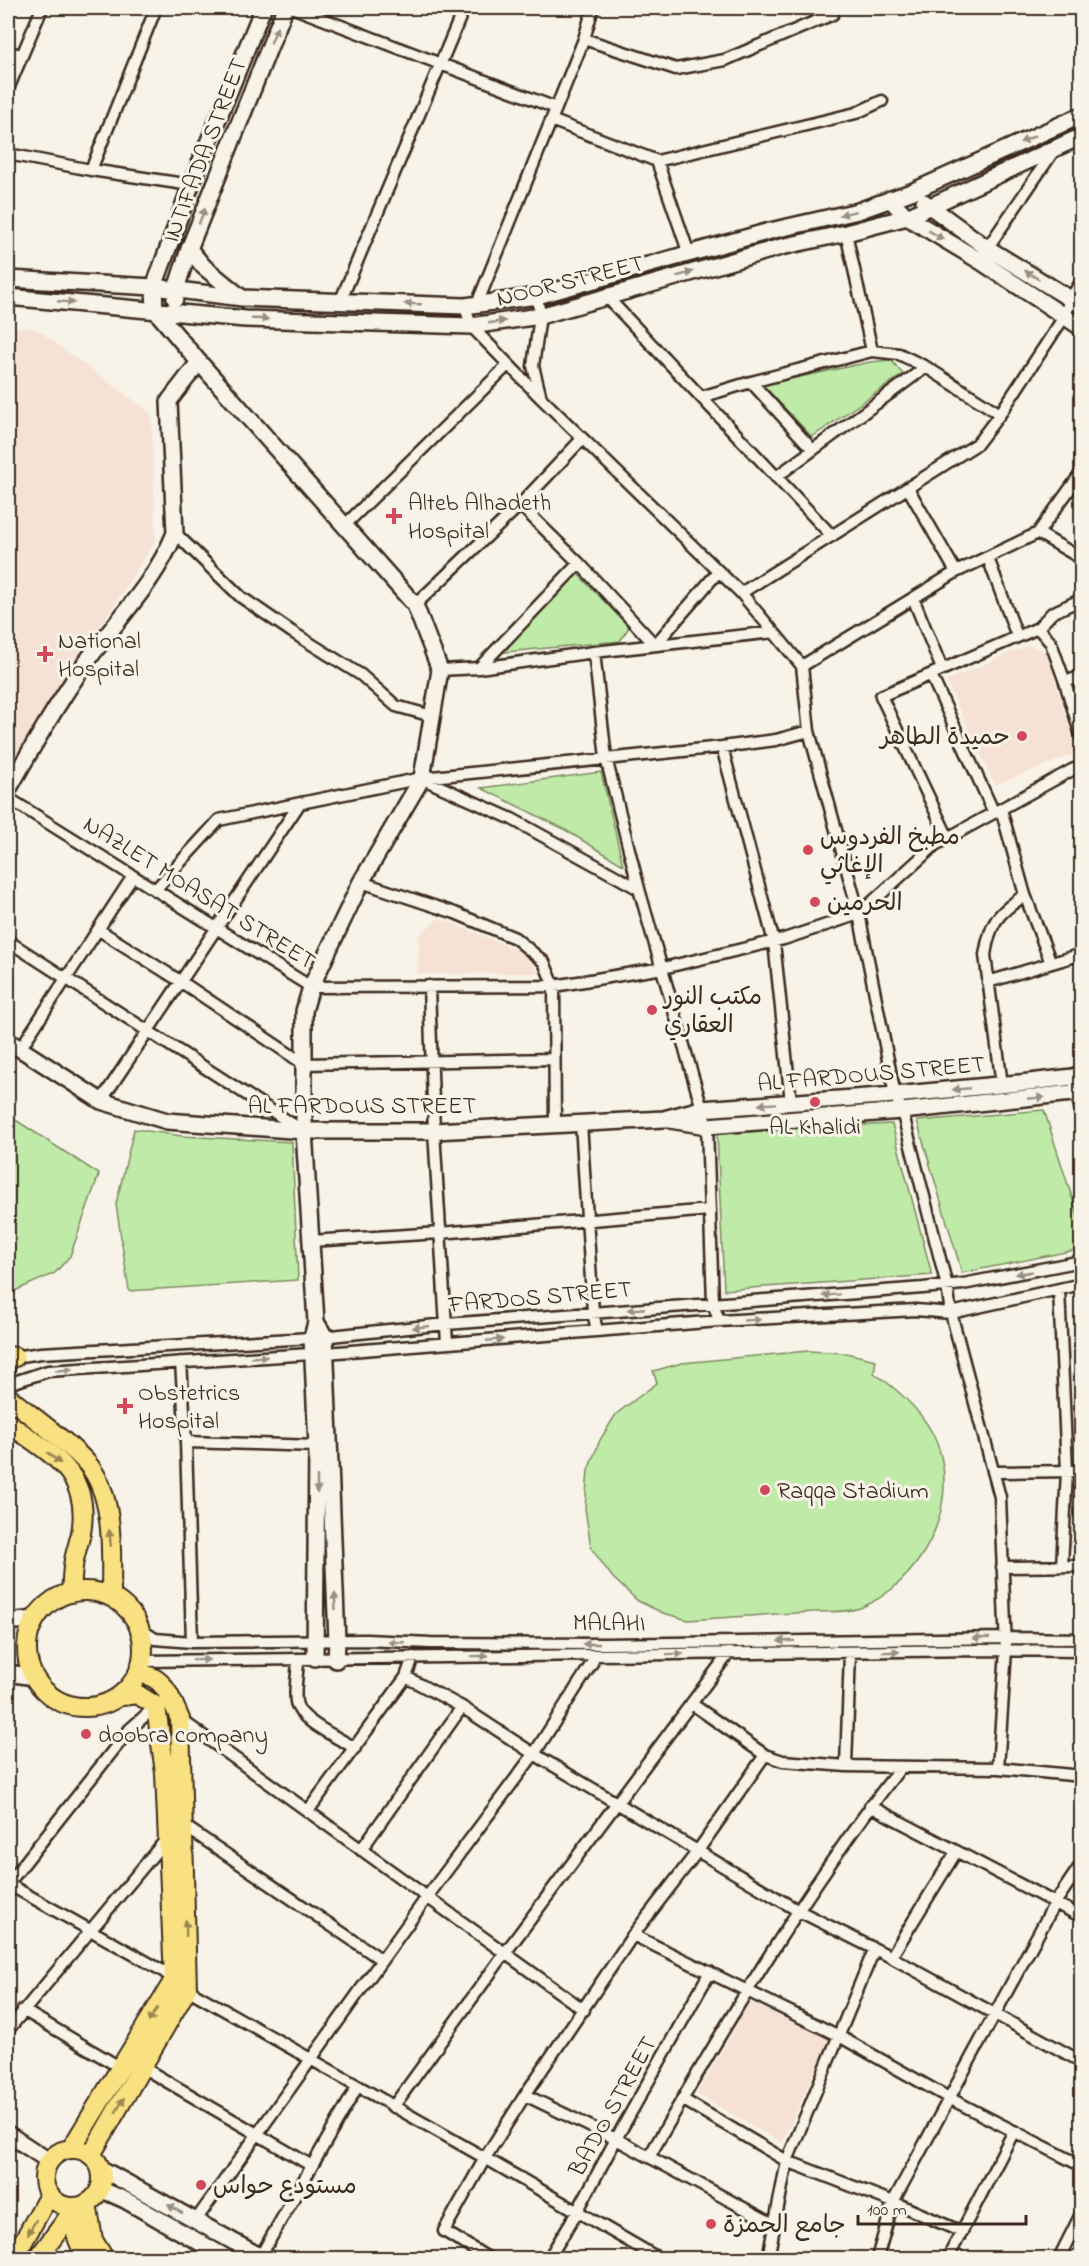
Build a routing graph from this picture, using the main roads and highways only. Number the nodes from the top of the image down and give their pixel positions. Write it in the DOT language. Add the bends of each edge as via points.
graph roads {
  1 [pos="264,8"];
  2 [pos="285,8"];
  3 [pos="1082,115"];
  4 [pos="1082,136"];
  5 [pos="911,192"];
  6 [pos="890,199"];
  7 [pos="929,206"];
  8 [pos="907,217"];
  9 [pos="189,249"];
  10 [pos="983,254"];
  11 [pos="8,279"];
  12 [pos="154,286"];
  13 [pos="176,289"];
  14 [pos="8,297"];
  15 [pos="242,298"];
  16 [pos="1076,303"];
  17 [pos="155,310"];
  18 [pos="174,312"];
  19 [pos="1082,328"];
  20 [pos="172,330"];
  21 [pos="199,362"];
  22 [pos="8,790"];
  23 [pos="14,1045"];
  24 [pos="1077,1075"];
  25 [pos="1079,1093"];
  26 [pos="664,1119"];
  27 [pos="304,1131"];
  28 [pos="319,1346"];
  29 [pos="8,1397"];
  30 [pos="8,1423"];
  31 [pos="71,1593"];
  32 [pos="111,1596"];
  33 [pos="35,1619"];
  34 [pos="8,1622"];
  35 [pos="315,1658"];
  36 [pos="336,1660"];
  37 [pos="141,1667"];
  38 [pos="8,1673"];
  39 [pos="34,1677"];
  40 [pos="122,1696"];
  41 [pos="173,1773"];
  42 [pos="180,1985"];
  43 [pos="8,2134"];
  44 [pos="71,2149"];
  45 [pos="49,2161"];
  46 [pos="95,2162"];
  47 [pos="100,2188"];
  48 [pos="49,2195"];
  49 [pos="81,2205"];
  50 [pos="261,2258"];
  51 [pos="14,2259"];
  52 [pos="38,2259"];
  53 [pos="87,2259"];
  54 [pos="104,2259"];
  55 [pos="227,2259"];
  1 -- 12 [label="main road, INTIFADA STREET"];
  9 -- 2 [label="main road, INTIFADA STREET, one-way"];
  3 -- 5 [label="main road, NOOR STREET, one-way"];
  4 -- 7 [label="main road, NOOR STREET"];
  5 -- 6 [label="main road, NOOR STREET"];
  5 -- 7 [label="main road"];
  6 -- 8 [label="main road"];
  6 -- 15 [label="main road, NOOR STREET, one-way" via="858,211 537,296 471,305"];
  7 -- 8 [label="main road, NOOR STREET"];
  7 -- 10 [label="main road"];
  8 -- 10 [label="main road, one-way"];
  18 -- 8 [label="main road, NOOR STREET, one-way" via="245,319 471,326 540,316 781,247"];
  9 -- 13 [label="main road, INTIFADA STREET"];
  9 -- 15 [label="main road" via="204,267"];
  16 -- 10 [label="main road, one-way"];
  10 -- 19 [label="main road"];
  11 -- 12 [label="main road, NOOR STREET"];
  12 -- 13 [label="main road, NOOR STREET"];
  12 -- 17 [label="main road, INTIFADA STREET"];
  13 -- 15 [label="main road, NOOR STREET"];
  13 -- 18 [label="main road, INTIFADA STREET"];
  14 -- 17 [label="main road, NOOR STREET, one-way"];
  17 -- 18 [label="main road, NOOR STREET"];
  17 -- 20 [label="main road"];
  18 -- 20 [label="main road, INTIFADA STREET"];
  20 -- 21 [label="main road"];
  21 -- 22 [label="main road" via="169,401 175,533 133,602 68,688"];
  21 -- 27 [label="main road" via="415,605 440,670 422,778 361,882 311,987 304,1011"];
  23 -- 27 [label="main road, AL FARDOUS STREET" via="101,1101 167,1120"];
  24 -- 26 [label="main road, AL FARDOUS STREET, one-way" via="895,1095 701,1109"];
  26 -- 25 [label="main road, AL FARDOUS STREET, one-way" via="706,1126"];
  26 -- 27 [label="main road, AL FARDOUS STREET" via="434,1131"];
  27 -- 28 [label="main road"];
  28 -- 35 [label="main road, one-way"];
  36 -- 28 [label="main road, one-way"];
  32 -- 29 [label="main road, one-way" via="111,1551 106,1504 99,1482 86,1462"];
  30 -- 31 [label="main road, one-way" via="73,1475 82,1497"];
  31 -- 32 [label="main road" via="91,1591"];
  31 -- 33 [label="main road" via="57,1598"];
  32 -- 37 [label="main road" via="134,1615 140,1629 144,1645"];
  33 -- 34 [label="main road"];
  33 -- 39 [label="main road" via="27,1648"];
  37 -- 40 [label="main road"];
  37 -- 41 [label="main road" via="166,1687 180,1719"];
  38 -- 39 [label="main road"];
  39 -- 40 [label="main road" via="57,1700 72,1706 88,1708"];
  40 -- 41 [label="main road" via="138,1694 156,1706"];
  41 -- 42 [label="main road"];
  42 -- 44 [label="main road, one-way" via="121,2068"];
  46 -- 42 [label="main road, one-way"];
  43 -- 45 [label="main road"];
  44 -- 45 [label="main road"];
  44 -- 46 [label="main road" via="78,2149"];
  45 -- 48 [label="main road" via="43,2178"];
  46 -- 47 [label="main road"];
  50 -- 46 [label="main road, one-way"];
  47 -- 49 [label="main road"];
  47 -- 55 [label="main road"];
  48 -- 49 [label="main road" via="62,2205"];
  48 -- 51 [label="main road, one-way"];
  49 -- 52 [label="main road"];
  49 -- 53 [label="main road" via="74,2228"];
  49 -- 54 [label="main road"];
}
